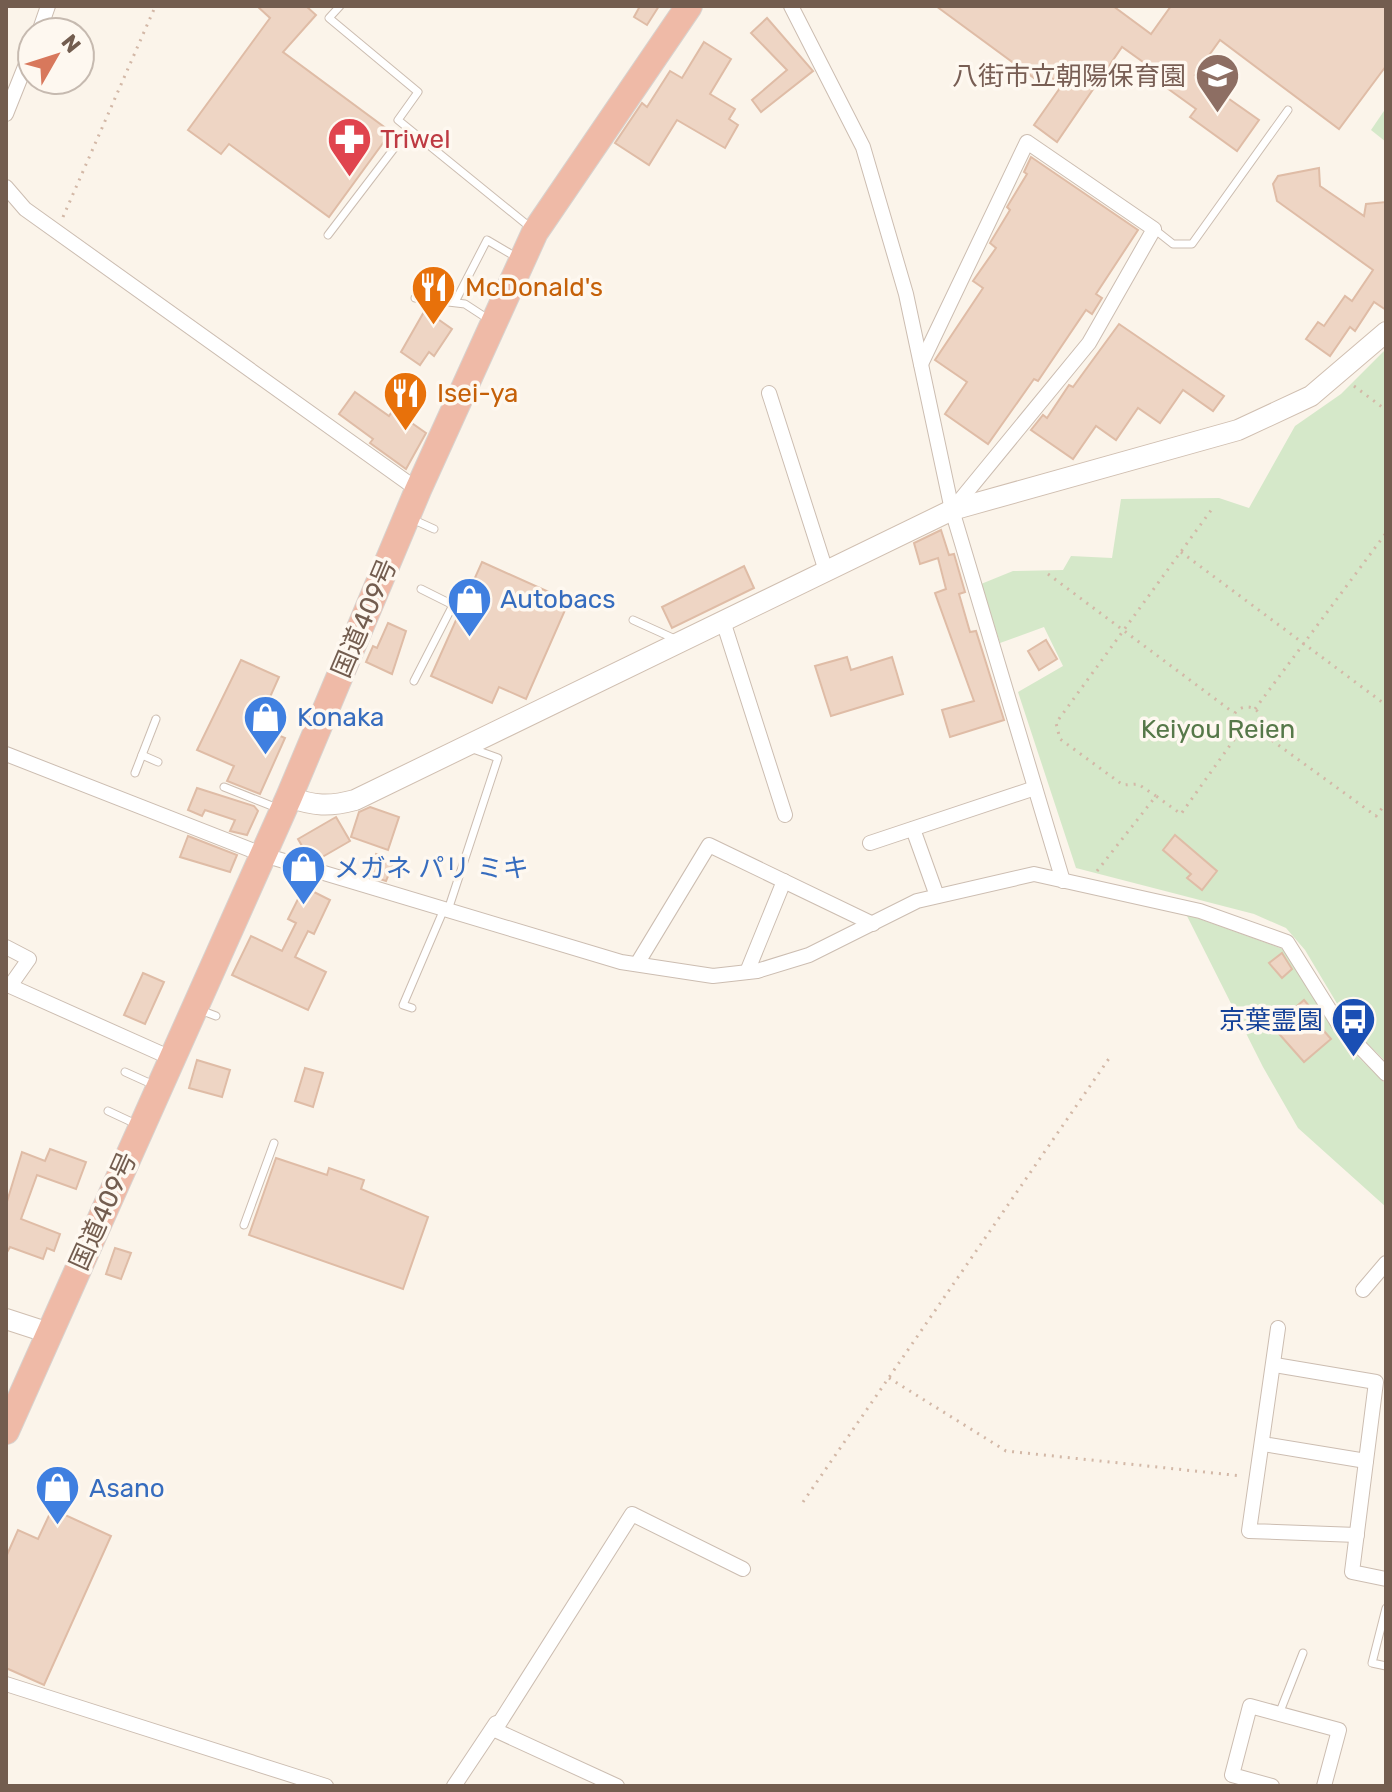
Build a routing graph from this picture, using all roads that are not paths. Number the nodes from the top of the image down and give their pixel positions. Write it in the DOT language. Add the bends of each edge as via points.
graph roads {
  1 [pos="340,6"];
  2 [pos="689,6"];
  3 [pos="791,6"];
  4 [pos="16,89"];
  5 [pos="1288,110"];
  6 [pos="6,114"];
  7 [pos="402,138"];
  8 [pos="6,187"];
  9 [pos="1154,229"];
  10 [pos="535,232"];
  11 [pos="328,235"];
  12 [pos="522,260"];
  13 [pos="415,298"];
  14 [pos="455,302"];
  15 [pos="494,323"];
  16 [pos="1386,332"];
  17 [pos="921,364"];
  18 [pos="769,393"];
  19 [pos="418,490"];
  20 [pos="952,510"];
  21 [pos="407,517"];
  22 [pos="434,529"];
  23 [pos="826,571"];
  24 [pos="421,589"];
  25 [pos="633,620"];
  26 [pos="723,621"];
  27 [pos="680,641"];
  28 [pos="414,681"];
  29 [pos="156,719"];
  30 [pos="463,746"];
  31 [pos="6,754"];
  32 [pos="142,755"];
  33 [pos="158,762"];
  34 [pos="135,773"];
  35 [pos="224,787"];
  36 [pos="1035,788"];
  37 [pos="286,804"];
  38 [pos="785,815"];
  39 [pos="913,829"];
  40 [pos="870,843"];
  41 [pos="264,855"];
  42 [pos="784,881"];
  43 [pos="1063,881"];
  44 [pos="937,896"];
  45 [pos="446,910"];
  46 [pos="873,924"];
  47 [pos="6,947"];
  48 [pos="637,964"];
  49 [pos="747,972"];
  50 [pos="412,1008"];
  51 [pos="171,1058"];
  52 [pos="125,1072"];
  53 [pos="1386,1074"];
  54 [pos="108,1111"];
  55 [pos="147,1119"];
  56 [pos="274,1143"];
  57 [pos="244,1225"];
  58 [pos="1386,1263"];
  59 [pos="1363,1290"];
  60 [pos="6,1319"];
  61 [pos="1278,1328"];
  62 [pos="49,1333"];
  63 [pos="1275,1365"];
  64 [pos="6,1431"];
  65 [pos="1263,1444"];
  66 [pos="1366,1461"];
  67 [pos="1357,1535"];
  68 [pos="743,1569"];
  69 [pos="1386,1579"];
  70 [pos="1386,1608"];
  71 [pos="1303,1653"];
  72 [pos="1386,1666"];
  73 [pos="6,1684"];
  74 [pos="1279,1714"];
  75 [pos="495,1730"];
  76 [pos="326,1786"];
  77 [pos="454,1786"];
  78 [pos="617,1786"];
  79 [pos="1272,1786"];
  80 [pos="1324,1786"];
  1 -- 10 [label="lane" via="329,18 418,92 398,120"];
  2 -- 10 [label="highway, 国道409号"];
  3 -- 17 [label="street" via="863,147"];
  4 -- 6 [label="street"];
  5 -- 9 [label="lane" via="1192,244 1173,244"];
  7 -- 11 [label="lane"];
  8 -- 19 [label="street" via="25,209"];
  9 -- 17 [label="street" via="1027,142"];
  9 -- 20 [label="street" via="1089,343"];
  10 -- 12 [label="highway, 国道409号"];
  12 -- 14 [label="lane" via="487,240"];
  12 -- 15 [label="highway, 国道409号"];
  13 -- 14 [label="lane"];
  14 -- 15 [label="lane"];
  15 -- 19 [label="highway, 国道409号"];
  16 -- 20 [label="street" via="1311,396 1238,430"];
  17 -- 20 [label="street"];
  18 -- 23 [label="street"];
  19 -- 21 [label="highway, 国道409号"];
  20 -- 23 [label="street"];
  20 -- 36 [label="street"];
  21 -- 22 [label="lane"];
  21 -- 37 [label="highway, 国道409号"];
  23 -- 26 [label="street"];
  24 -- 28 [label="lane" via="453,605"];
  25 -- 27 [label="lane"];
  26 -- 27 [label="street"];
  26 -- 38 [label="street"];
  27 -- 30 [label="street"];
  29 -- 32 [label="lane"];
  30 -- 37 [label="street" via="355,800 331,807"];
  30 -- 45 [label="lane" via="498,758"];
  31 -- 41 [label="street"];
  32 -- 33 [label="lane"];
  32 -- 34 [label="lane"];
  35 -- 37 [label="lane"];
  36 -- 39 [label="street"];
  36 -- 43 [label="street"];
  37 -- 41 [label="highway, 国道409号"];
  39 -- 40 [label="street"];
  39 -- 44 [label="street"];
  41 -- 45 [label="street"];
  41 -- 51 [label="highway, 国道409号" via="205,1012"];
  42 -- 46 [label="street"];
  42 -- 48 [label="street" via="709,845"];
  42 -- 49 [label="street"];
  43 -- 44 [label="street" via="1034,874"];
  43 -- 53 [label="street" via="1200,911 1287,942 1339,1025"];
  44 -- 46 [label="street"];
  45 -- 48 [label="street"];
  45 -- 50 [label="lane" via="403,1005"];
  46 -- 49 [label="street" via="809,955"];
  47 -- 51 [label="street" via="29,959 10,986"];
  48 -- 49 [label="street" via="713,976"];
  51 -- 55 [label="highway, 国道409号"];
  52 -- 55 [label="lane"];
  54 -- 55 [label="lane"];
  55 -- 62 [label="highway, 国道409号" via="123,1184"];
  56 -- 57 [label="lane"];
  58 -- 59 [label="street"];
  60 -- 62 [label="street"];
  61 -- 63 [label="street"];
  62 -- 64 [label="highway, 国道409号"];
  63 -- 65 [label="street"];
  63 -- 66 [label="street" via="1376,1382"];
  65 -- 66 [label="street"];
  65 -- 67 [label="street" via="1249,1531"];
  66 -- 67 [label="street"];
  67 -- 69 [label="street" via="1352,1572"];
  68 -- 75 [label="street" via="632,1514"];
  70 -- 72 [label="lane" via="1372,1663"];
  71 -- 74 [label="lane"];
  73 -- 76 [label="street"];
  74 -- 79 [label="street" via="1250,1706 1232,1775"];
  74 -- 80 [label="street" via="1339,1730"];
  75 -- 77 [label="street" via="496,1723"];
  75 -- 78 [label="street"];
}
